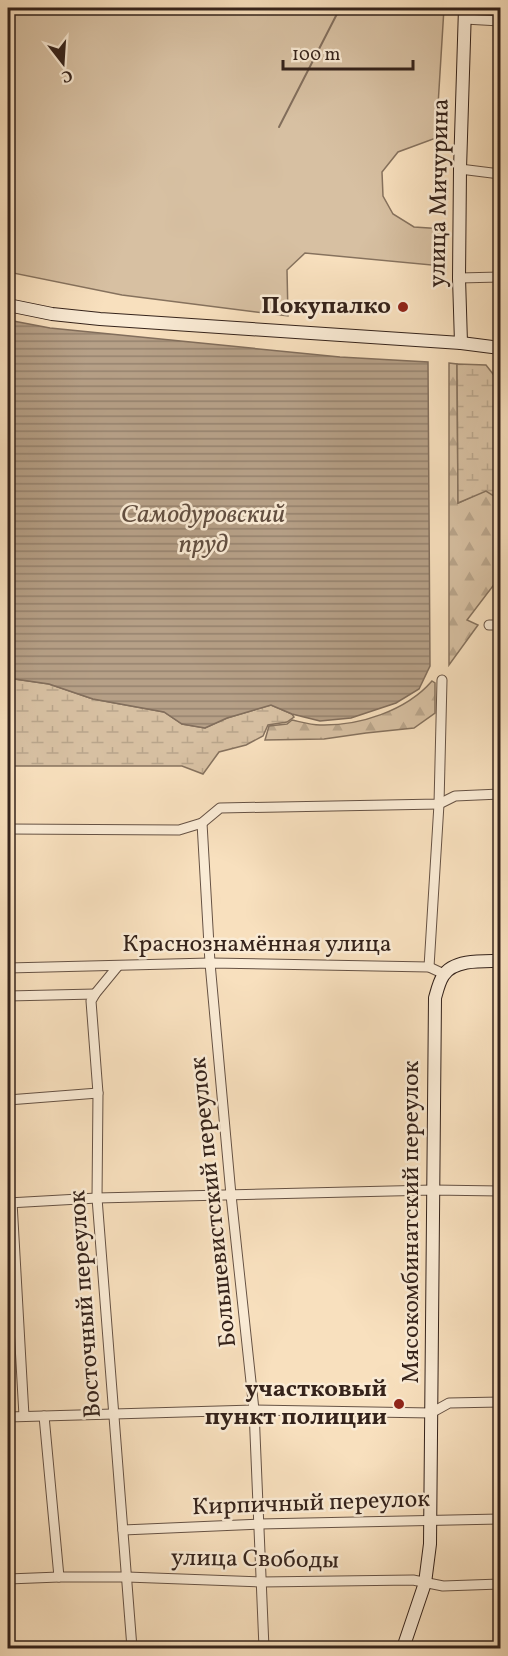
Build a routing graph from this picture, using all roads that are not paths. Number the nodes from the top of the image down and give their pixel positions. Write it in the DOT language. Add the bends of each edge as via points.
graph roads {
  1 [pos="465,13"];
  2 [pos="501,21"];
  3 [pos="459,169"];
  4 [pos="501,174"];
  5 [pos="501,277"];
  6 [pos="459,278"];
  7 [pos="8,305"];
  8 [pos="461,343"];
  9 [pos="501,348"];
  10 [pos="489,625"];
  11 [pos="501,625"];
  12 [pos="442,681"];
  13 [pos="501,794"];
  14 [pos="439,804"];
  15 [pos="202,823"];
  16 [pos="8,830"];
  17 [pos="501,961"];
  18 [pos="210,963"];
  19 [pos="117,966"];
  20 [pos="429,967"];
  21 [pos="8,968"];
  22 [pos="444,974"];
  23 [pos="95,994"];
  24 [pos="8,996"];
  25 [pos="98,1093"];
  26 [pos="8,1101"];
  27 [pos="433,1190"];
  28 [pos="501,1191"];
  29 [pos="231,1195"];
  30 [pos="97,1198"];
  31 [pos="10,1202"];
  32 [pos="501,1402"];
  33 [pos="254,1410"];
  34 [pos="431,1413"];
  35 [pos="113,1414"];
  36 [pos="24,1416"];
  37 [pos="44,1416"];
  38 [pos="8,1417"];
  39 [pos="430,1519"];
  40 [pos="501,1519"];
  41 [pos="258,1524"];
  42 [pos="123,1530"];
  43 [pos="59,1577"];
  44 [pos="127,1577"];
  45 [pos="8,1580"];
  46 [pos="261,1582"];
  47 [pos="425,1583"];
  48 [pos="501,1584"];
  49 [pos="132,1648"];
  50 [pos="264,1648"];
  51 [pos="404,1648"];
  1 -- 2 [label="street"];
  1 -- 3 [label="main road, улица Мичурина"];
  3 -- 4 [label="street"];
  3 -- 6 [label="main road, улица Мичурина"];
  5 -- 6 [label="street"];
  6 -- 8 [label="main road, улица Мичурина"];
  7 -- 8 [label="main road" via="100,319"];
  8 -- 9 [label="main road"];
  10 -- 11 [label="street"];
  12 -- 14 [label="street"];
  13 -- 14 [label="street" via="455,795"];
  14 -- 15 [label="street" via="220,808"];
  14 -- 20 [label="street"];
  15 -- 16 [label="street" via="179,830"];
  15 -- 18 [label="street, Большевистский переулок"];
  17 -- 22 [label="main road" via="474,961 452,967"];
  18 -- 19 [label="street, Краснознамённая улица"];
  18 -- 20 [label="street, Краснознамённая улица"];
  18 -- 29 [label="street, Большевистский переулок"];
  19 -- 21 [label="street, Краснознамённая улица"];
  19 -- 23 [label="street"];
  20 -- 22 [label="street, Краснознамённая улица"];
  22 -- 27 [label="main road, Мясокомбинатский переулок" via="435,998"];
  23 -- 24 [label="street"];
  23 -- 25 [label="street, Восточный переулок" via="91,1001"];
  25 -- 26 [label="street"];
  25 -- 30 [label="street, Восточный переулок"];
  27 -- 28 [label="street"];
  27 -- 29 [label="street"];
  27 -- 34 [label="main road, Мясокомбинатский переулок"];
  29 -- 30 [label="street"];
  29 -- 33 [label="street, Большевистский переулок"];
  30 -- 31 [label="street"];
  30 -- 35 [label="street, Восточный переулок"];
  31 -- 36 [label="street"];
  32 -- 34 [label="street" via="449,1403"];
  33 -- 34 [label="street"];
  33 -- 35 [label="street"];
  33 -- 41 [label="street, Большевистский переулок"];
  34 -- 39 [label="main road, Мясокомбинатский переулок"];
  35 -- 37 [label="street"];
  35 -- 42 [label="street, Восточный переулок"];
  36 -- 37 [label="street"];
  36 -- 38 [label="street"];
  37 -- 43 [label="street"];
  39 -- 40 [label="street, Кирпичный переулок"];
  39 -- 41 [label="street, Кирпичный переулок"];
  39 -- 47 [label="main road, Мясокомбинатский переулок"];
  41 -- 42 [label="street, Кирпичный переулок"];
  41 -- 46 [label="street, Большевистский переулок"];
  42 -- 44 [label="street, Восточный переулок"];
  43 -- 44 [label="street, улица Свободы"];
  43 -- 45 [label="street, улица Свободы"];
  44 -- 46 [label="street, улица Свободы"];
  44 -- 49 [label="street, Восточный переулок"];
  46 -- 47 [label="street, улица Свободы"];
  46 -- 50 [label="street, Большевистский переулок"];
  47 -- 48 [label="street, улица Свободы"];
  47 -- 51 [label="main road, Мясокомбинатский переулок"];
}
